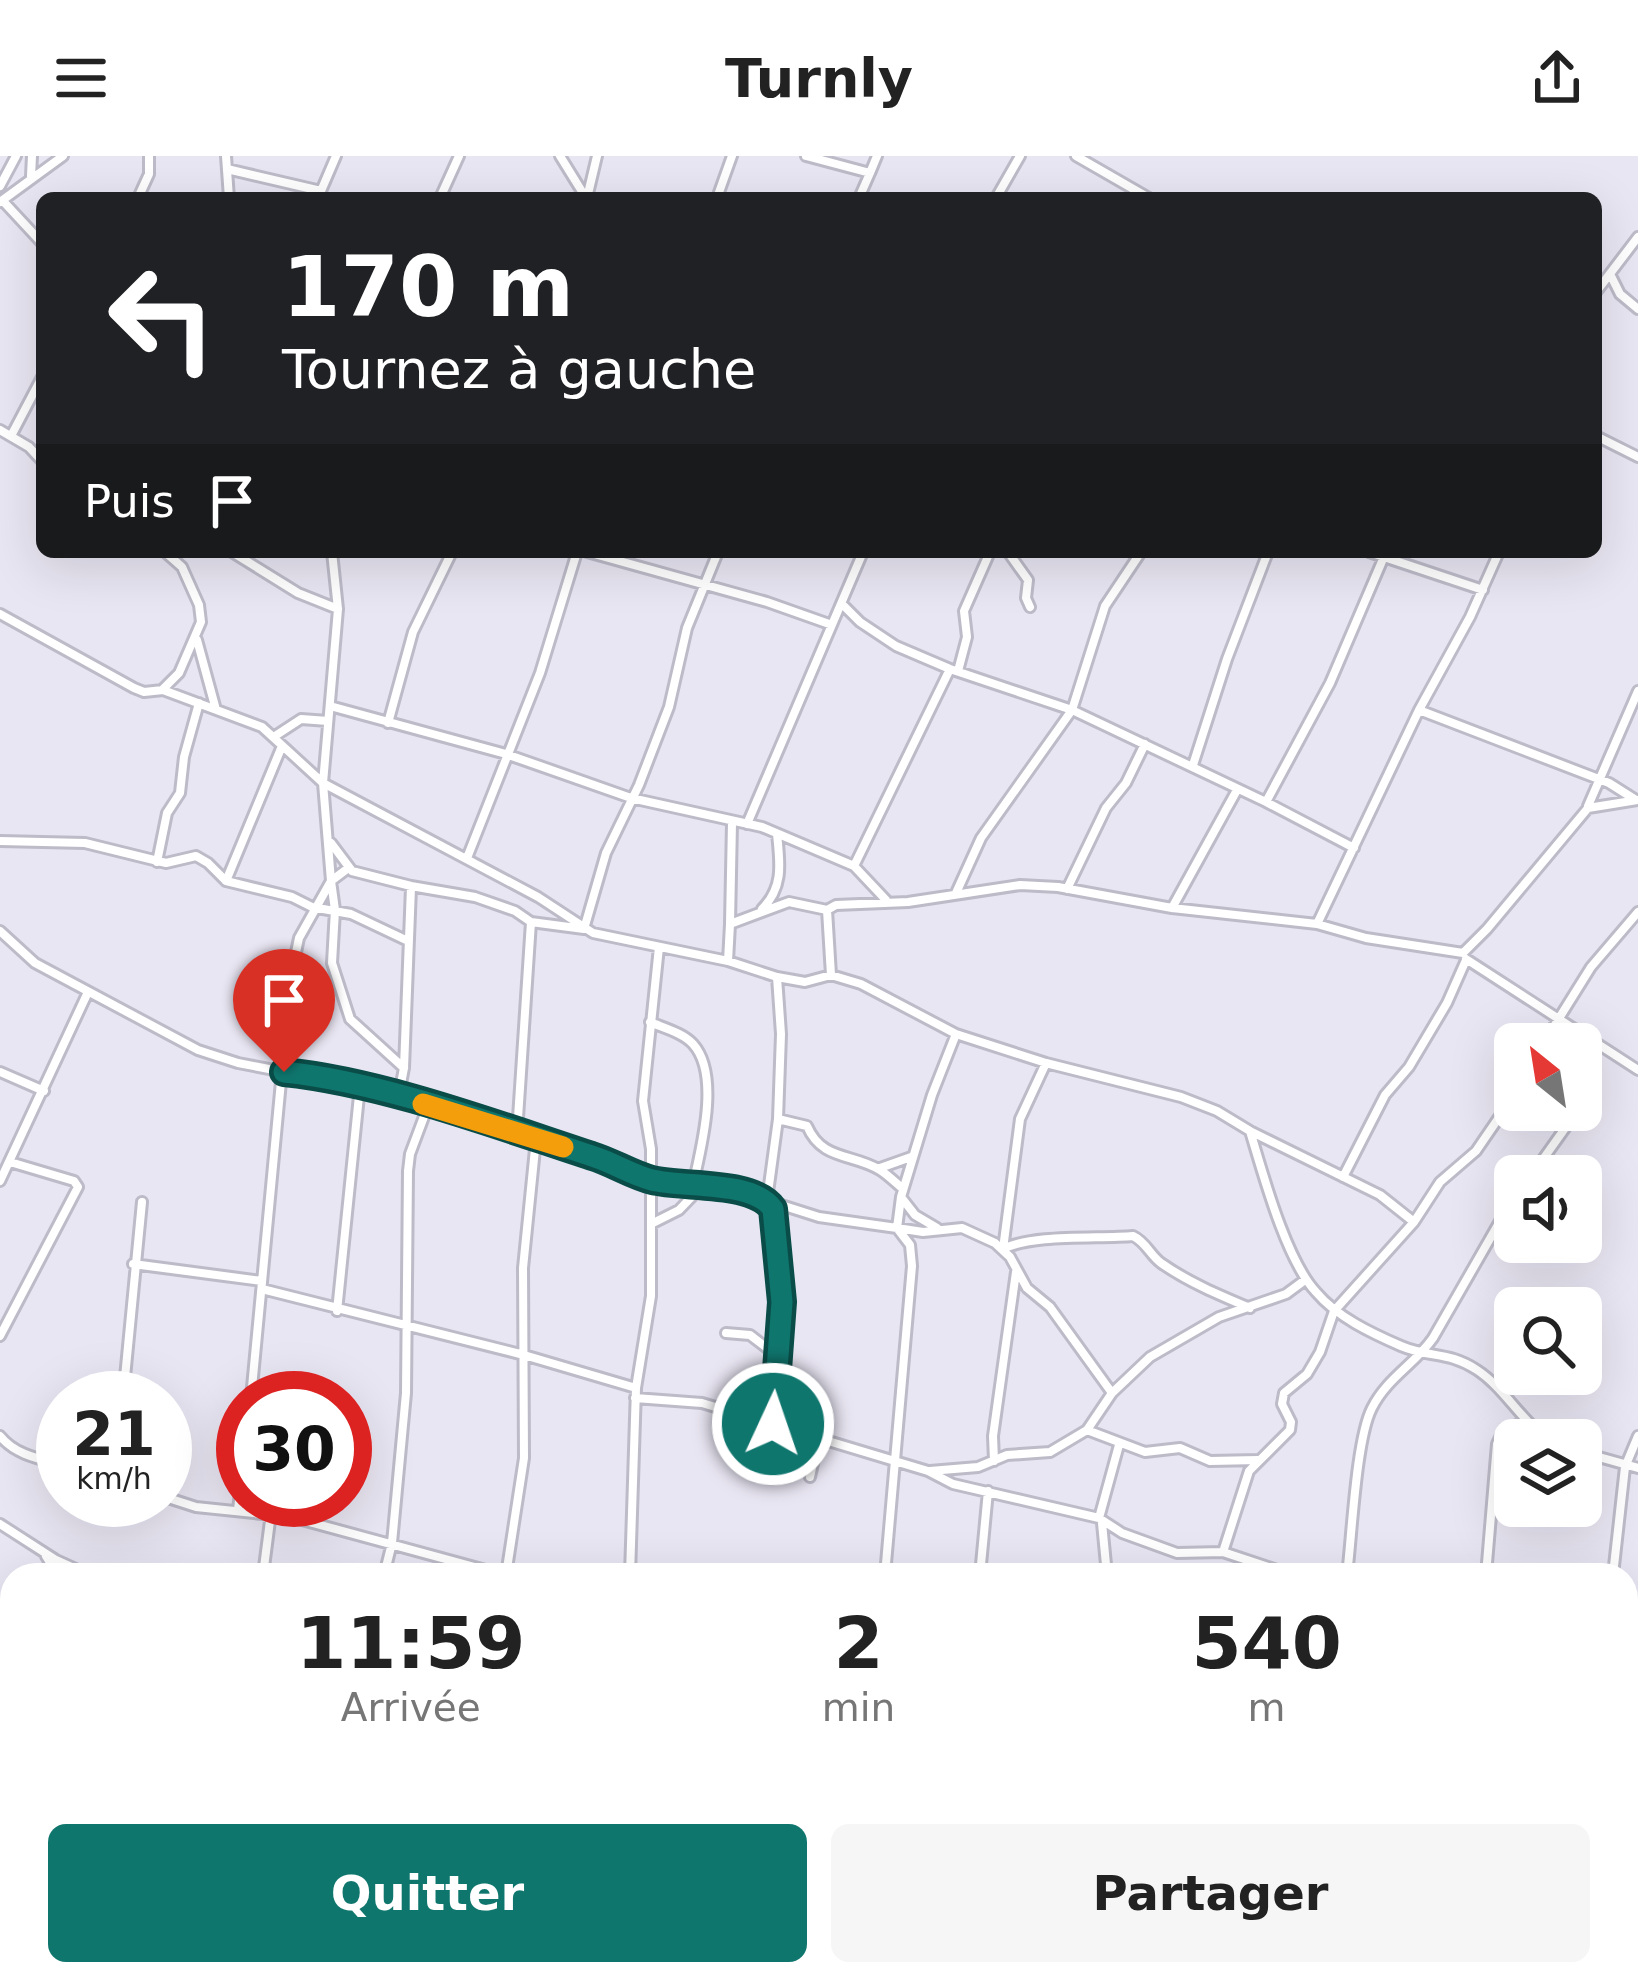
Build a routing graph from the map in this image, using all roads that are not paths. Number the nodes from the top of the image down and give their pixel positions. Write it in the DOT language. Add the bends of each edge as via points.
graph roads {
  1 [pos="16,156"];
  2 [pos="32,156"];
  3 [pos="64,156"];
  4 [pos="149,156"];
  5 [pos="226,156"];
  6 [pos="336,156"];
  7 [pos="459,156"];
  8 [pos="560,156"];
  9 [pos="597,156"];
  10 [pos="732,156"];
  11 [pos="806,156"];
  12 [pos="877,156"];
  13 [pos="1020,156"];
  14 [pos="1076,156"];
  15 [pos="227,169"];
  16 [pos="870,173"];
  17 [pos="31,178"];
  18 [pos="0,186"];
  19 [pos="140,192"];
  20 [pos="229,192"];
  21 [pos="313,192"];
  22 [pos="321,192"];
  23 [pos="443,192"];
  24 [pos="582,192"];
  25 [pos="588,192"];
  26 [pos="719,192"];
  27 [pos="862,192"];
  28 [pos="999,192"];
  29 [pos="1137,192"];
  30 [pos="1,201"];
  31 [pos="1638,236"];
  32 [pos="36,237"];
  33 [pos="1610,272"];
  34 [pos="1602,283"];
  35 [pos="1638,310"];
  36 [pos="36,388"];
  37 [pos="0,430"];
  38 [pos="10,436"];
  39 [pos="1602,439"];
  40 [pos="36,455"];
  41 [pos="1638,458"];
  42 [pos="172,558"];
  43 [pos="242,558"];
  44 [pos="333,558"];
  45 [pos="449,558"];
  46 [pos="575,558"];
  47 [pos="609,558"];
  48 [pos="715,558"];
  49 [pos="861,558"];
  50 [pos="987,558"];
  51 [pos="1012,558"];
  52 [pos="1137,558"];
  53 [pos="1266,558"];
  54 [pos="1383,558"];
  55 [pos="1393,558"];
  56 [pos="1496,558"];
  57 [pos="702,583"];
  58 [pos="1483,590"];
  59 [pos="842,604"];
  60 [pos="1030,607"];
  61 [pos="338,609"];
  62 [pos="0,614"];
  63 [pos="832,625"];
  64 [pos="196,639"];
  65 [pos="954,670"];
  66 [pos="163,690"];
  67 [pos="1638,691"];
  68 [pos="199,703"];
  69 [pos="215,706"];
  70 [pos="330,706"];
  71 [pos="1072,710"];
  72 [pos="1419,710"];
  73 [pos="328,721"];
  74 [pos="388,723"];
  75 [pos="275,736"];
  76 [pos="1145,744"];
  77 [pos="282,745"];
  78 [pos="506,754"];
  79 [pos="1193,765"];
  80 [pos="1599,779"];
  81 [pos="323,782"];
  82 [pos="1237,790"];
  83 [pos="631,798"];
  84 [pos="1637,800"];
  85 [pos="1265,802"];
  86 [pos="1588,808"];
  87 [pos="732,823"];
  88 [pos="747,824"];
  89 [pos="776,832"];
  90 [pos="0,841"];
  91 [pos="330,841"];
  92 [pos="1354,848"];
  93 [pos="467,858"];
  94 [pos="157,862"];
  95 [pos="854,866"];
  96 [pos="347,868"];
  97 [pos="226,881"];
  98 [pos="331,881"];
  99 [pos="411,886"];
  100 [pos="1067,889"];
  101 [pos="777,892"];
  102 [pos="956,895"];
  103 [pos="886,900"];
  104 [pos="789,902"];
  105 [pos="312,907"];
  106 [pos="1172,908"];
  107 [pos="335,910"];
  108 [pos="827,910"];
  109 [pos="1638,912"];
  110 [pos="759,913"];
  111 [pos="531,922"];
  112 [pos="730,924"];
  113 [pos="1317,924"];
  114 [pos="584,929"];
  115 [pos="0,931"];
  116 [pos="408,941"];
  117 [pos="659,947"];
  118 [pos="1464,956"];
  119 [pos="728,962"];
  120 [pos="830,975"];
  121 [pos="778,977"];
  122 [pos="88,992"];
  123 [pos="1558,1018"];
  124 [pos="650,1022"];
  125 [pos="1555,1023"];
  126 [pos="1566,1023"];
  127 [pos="956,1034"];
  128 [pos="1602,1047"];
  129 [pos="1046,1063"];
  130 [pos="404,1068"];
  131 [pos="1638,1070"];
  132 [pos="0,1072"];
  133 [pos="284,1072"];
  134 [pos="360,1086"];
  135 [pos="44,1090"];
  136 [pos="399,1094"];
  137 [pos="428,1106"];
  138 [pos="778,1119"];
  139 [pos="1494,1129"];
  140 [pos="1250,1131"];
  141 [pos="518,1133"];
  142 [pos="536,1139"];
  143 [pos="911,1157"];
  144 [pos="6,1162"];
  145 [pos="878,1168"];
  146 [pos="1342,1177"];
  147 [pos="650,1180"];
  148 [pos="0,1181"];
  149 [pos="698,1185"];
  150 [pos="902,1193"];
  151 [pos="767,1200"];
  152 [pos="142,1202"];
  153 [pos="1414,1222"];
  154 [pos="653,1223"];
  155 [pos="897,1228"];
  156 [pos="940,1230"];
  157 [pos="923,1232"];
  158 [pos="1494,1232"];
  159 [pos="910,1244"];
  160 [pos="1003,1249"];
  161 [pos="133,1264"];
  162 [pos="1016,1271"];
  163 [pos="1305,1280"];
  164 [pos="262,1285"];
  165 [pos="1250,1308"];
  166 [pos="337,1311"];
  167 [pos="1334,1311"];
  168 [pos="408,1327"];
  169 [pos="726,1333"];
  170 [pos="0,1336"];
  171 [pos="1422,1354"];
  172 [pos="524,1355"];
  173 [pos="777,1356"];
  174 [pos="125,1371"];
  175 [pos="254,1371"];
  176 [pos="636,1393"];
  177 [pos="1112,1393"];
  178 [pos="1525,1419"];
  179 [pos="773,1424"];
  180 [pos="1088,1430"];
  181 [pos="0,1436"];
  182 [pos="1638,1436"];
  183 [pos="818,1441"];
  184 [pos="1119,1444"];
  185 [pos="36,1457"];
  186 [pos="1602,1459"];
  187 [pos="1258,1460"];
  188 [pos="892,1461"];
  189 [pos="994,1461"];
  190 [pos="1624,1467"];
  191 [pos="1638,1468"];
  192 [pos="928,1472"];
  193 [pos="811,1477"];
  194 [pos="1494,1480"];
  195 [pos="988,1492"];
  196 [pos="1101,1520"];
  197 [pos="0,1524"];
  198 [pos="269,1527"];
  199 [pos="325,1527"];
  200 [pos="392,1543"];
  201 [pos="43,1552"];
  202 [pos="1223,1552"];
  203 [pos="50,1563"];
  204 [pos="65,1563"];
  205 [pos="265,1563"];
  206 [pos="387,1563"];
  207 [pos="463,1563"];
  208 [pos="507,1563"];
  209 [pos="630,1563"];
  210 [pos="886,1563"];
  211 [pos="981,1563"];
  212 [pos="1106,1563"];
  213 [pos="1256,1563"];
  214 [pos="1348,1563"];
  215 [pos="1487,1563"];
  216 [pos="1614,1563"];
  1 -- 18 [label="street"];
  2 -- 17 [label="street"];
  3 -- 17 [label="street"];
  4 -- 19 [label="street"];
  5 -- 15 [label="street"];
  6 -- 22 [label="street"];
  7 -- 23 [label="street"];
  8 -- 24 [label="street"];
  9 -- 25 [label="street"];
  10 -- 26 [label="street"];
  11 -- 16 [label="street"];
  12 -- 16 [label="street"];
  13 -- 28 [label="street"];
  14 -- 29 [label="street"];
  15 -- 20 [label="street"];
  15 -- 21 [label="street"];
  16 -- 27 [label="street"];
  17 -- 30 [label="street"];
  30 -- 32 [label="street"];
  31 -- 33 [label="street"];
  33 -- 34 [label="street"];
  33 -- 35 [label="street"];
  36 -- 38 [label="street"];
  37 -- 38 [label="street"];
  38 -- 40 [label="street"];
  39 -- 41 [label="street"];
  42 -- 64 [label="street" via="200,605"];
  43 -- 61 [label="street"];
  44 -- 61 [label="street"];
  45 -- 74 [label="street" via="413,632"];
  46 -- 78 [label="street"];
  47 -- 57 [label="street"];
  48 -- 57 [label="street"];
  49 -- 59 [label="street"];
  50 -- 65 [label="street" via="964,611 967,637"];
  51 -- 60 [label="street" via="1028,580"];
  52 -- 71 [label="street" via="1105,605"];
  53 -- 79 [label="street"];
  54 -- 85 [label="street" via="1330,683"];
  55 -- 58 [label="street"];
  56 -- 58 [label="street"];
  57 -- 63 [label="street"];
  57 -- 83 [label="street" via="669,707"];
  58 -- 72 [label="street"];
  59 -- 63 [label="street"];
  59 -- 65 [label="street" via="896,646"];
  61 -- 70 [label="street"];
  62 -- 66 [label="street" via="134,688"];
  63 -- 88 [label="street"];
  64 -- 66 [label="street"];
  64 -- 69 [label="street"];
  65 -- 71 [label="street"];
  65 -- 95 [label="street"];
  66 -- 68 [label="street"];
  67 -- 80 [label="street"];
  68 -- 69 [label="street"];
  68 -- 94 [label="street"];
  69 -- 75 [label="street"];
  70 -- 73 [label="street"];
  70 -- 74 [label="street"];
  71 -- 76 [label="street"];
  71 -- 102 [label="street" via="981,838"];
  72 -- 80 [label="street"];
  72 -- 92 [label="street"];
  73 -- 75 [label="street" via="301,719"];
  73 -- 81 [label="street"];
  74 -- 78 [label="street"];
  75 -- 77 [label="street"];
  76 -- 79 [label="street"];
  76 -- 100 [label="street"];
  77 -- 81 [label="street"];
  77 -- 97 [label="street"];
  78 -- 83 [label="street"];
  78 -- 93 [label="street"];
  79 -- 82 [label="street"];
  80 -- 84 [label="street"];
  80 -- 86 [label="street"];
  81 -- 91 [label="street"];
  81 -- 93 [label="street"];
  82 -- 85 [label="street"];
  82 -- 106 [label="street"];
  83 -- 87 [label="street"];
  83 -- 114 [label="street"];
  84 -- 86 [label="street"];
  85 -- 92 [label="street"];
  86 -- 118 [label="street"];
  87 -- 88 [label="street"];
  87 -- 112 [label="street"];
  88 -- 89 [label="street"];
  89 -- 95 [label="street"];
  89 -- 101 [label="street"];
  90 -- 94 [label="street" via="85,843"];
  91 -- 96 [label="street"];
  91 -- 98 [label="street"];
  92 -- 113 [label="street"];
  93 -- 114 [label="street"];
  94 -- 97 [label="street" via="196,856"];
  95 -- 103 [label="street"];
  96 -- 98 [label="street"];
  96 -- 99 [label="street"];
  97 -- 105 [label="street"];
  98 -- 105 [label="street"];
  98 -- 107 [label="street"];
  99 -- 111 [label="street" via="475,897"];
  99 -- 116 [label="street"];
  100 -- 102 [label="street" via="1020,885"];
  100 -- 106 [label="street"];
  101 -- 104 [label="street"];
  101 -- 110 [label="street"];
  102 -- 103 [label="street"];
  103 -- 108 [label="street"];
  104 -- 108 [label="street"];
  104 -- 110 [label="street"];
  105 -- 107 [label="street"];
  105 -- 133 [label="street" via="291,976"];
  106 -- 113 [label="street"];
  107 -- 116 [label="street"];
  107 -- 130 [label="street" via="332,963 350,1019"];
  108 -- 120 [label="street"];
  109 -- 123 [label="street"];
  110 -- 112 [label="street"];
  111 -- 114 [label="street"];
  111 -- 141 [label="street"];
  112 -- 119 [label="street"];
  113 -- 118 [label="street"];
  114 -- 117 [label="street"];
  115 -- 122 [label="street"];
  116 -- 130 [label="street"];
  117 -- 119 [label="street"];
  117 -- 124 [label="street"];
  118 -- 123 [label="street"];
  118 -- 146 [label="street" via="1447,1003"];
  119 -- 121 [label="street"];
  120 -- 121 [label="street" via="806,982"];
  120 -- 127 [label="street"];
  121 -- 138 [label="street"];
  122 -- 133 [label="street" via="198,1050"];
  122 -- 135 [label="street"];
  123 -- 125 [label="street"];
  123 -- 126 [label="street"];
  124 -- 147 [label="street" via="643,1101"];
  124 -- 149 [label="street" via="685,1037 703,1062"];
  127 -- 129 [label="street"];
  127 -- 143 [label="street"];
  128 -- 131 [label="street"];
  129 -- 140 [label="street" via="1181,1097"];
  129 -- 160 [label="street" via="1020,1119"];
  130 -- 136 [label="street"];
  132 -- 135 [label="street"];
  133 -- 134 [label="street"];
  133 -- 164 [label="street"];
  134 -- 136 [label="street"];
  134 -- 166 [label="street"];
  135 -- 144 [label="street"];
  136 -- 137 [label="street"];
  137 -- 141 [label="street"];
  137 -- 168 [label="street" via="410,1154"];
  138 -- 145 [label="street" via="807,1126 831,1155"];
  138 -- 151 [label="street"];
  139 -- 153 [label="street" via="1440,1182"];
  140 -- 146 [label="street"];
  140 -- 163 [label="street"];
  141 -- 142 [label="street"];
  142 -- 147 [label="street"];
  142 -- 172 [label="street"];
  143 -- 145 [label="street"];
  143 -- 150 [label="street"];
  144 -- 148 [label="street"];
  144 -- 170 [label="street" via="78,1187"];
  145 -- 150 [label="street"];
  146 -- 153 [label="street" via="1394,1202"];
  147 -- 149 [label="street"];
  147 -- 154 [label="street"];
  149 -- 151 [label="street"];
  149 -- 154 [label="street" via="680,1210"];
  150 -- 155 [label="street"];
  150 -- 156 [label="street" via="915,1215"];
  151 -- 155 [label="street"];
  151 -- 173 [label="street" via="781,1280"];
  152 -- 161 [label="street"];
  153 -- 167 [label="street"];
  154 -- 176 [label="street"];
  155 -- 157 [label="street"];
  155 -- 159 [label="street"];
  156 -- 157 [label="street"];
  156 -- 160 [label="street" via="962,1228"];
  157 -- 159 [label="street"];
  158 -- 171 [label="street"];
  159 -- 188 [label="street"];
  160 -- 162 [label="street"];
  160 -- 165 [label="street" via="1133,1236 1156,1260"];
  161 -- 164 [label="street"];
  161 -- 174 [label="street"];
  162 -- 177 [label="street"];
  162 -- 189 [label="street"];
  163 -- 165 [label="street"];
  163 -- 167 [label="street"];
  164 -- 166 [label="street"];
  164 -- 175 [label="street"];
  165 -- 177 [label="street" via="1150,1357"];
  166 -- 168 [label="street"];
  167 -- 171 [label="street"];
  167 -- 187 [label="street" via="1307,1374 1284,1393 1290,1430"];
  168 -- 172 [label="street"];
  168 -- 200 [label="street"];
  169 -- 173 [label="street" via="750,1335"];
  171 -- 178 [label="street" via="1452,1356 1480,1371"];
  171 -- 214 [label="street" via="1371,1409"];
  172 -- 176 [label="street"];
  172 -- 208 [label="street" via="524,1458"];
  173 -- 179 [label="street"];
  176 -- 179 [label="street"];
  176 -- 209 [label="street"];
  177 -- 180 [label="street"];
  179 -- 183 [label="street"];
  180 -- 184 [label="street"];
  180 -- 189 [label="street" via="1050,1452"];
  181 -- 185 [label="street"];
  182 -- 190 [label="street"];
  183 -- 188 [label="street"];
  183 -- 193 [label="street"];
  184 -- 187 [label="street" via="1162,1453 1180,1448 1210,1461"];
  184 -- 196 [label="street"];
  186 -- 190 [label="street"];
  187 -- 202 [label="street"];
  188 -- 192 [label="street"];
  188 -- 210 [label="street"];
  189 -- 192 [label="street"];
  190 -- 191 [label="street"];
  190 -- 216 [label="street"];
  192 -- 195 [label="street"];
  194 -- 215 [label="street"];
  195 -- 196 [label="street"];
  195 -- 211 [label="street"];
  196 -- 202 [label="street" via="1177,1552"];
  196 -- 212 [label="street"];
  197 -- 201 [label="street"];
  198 -- 205 [label="street"];
  199 -- 200 [label="street"];
  200 -- 206 [label="street"];
  200 -- 207 [label="street"];
  201 -- 203 [label="street"];
  201 -- 204 [label="street"];
  202 -- 213 [label="street"];
}
